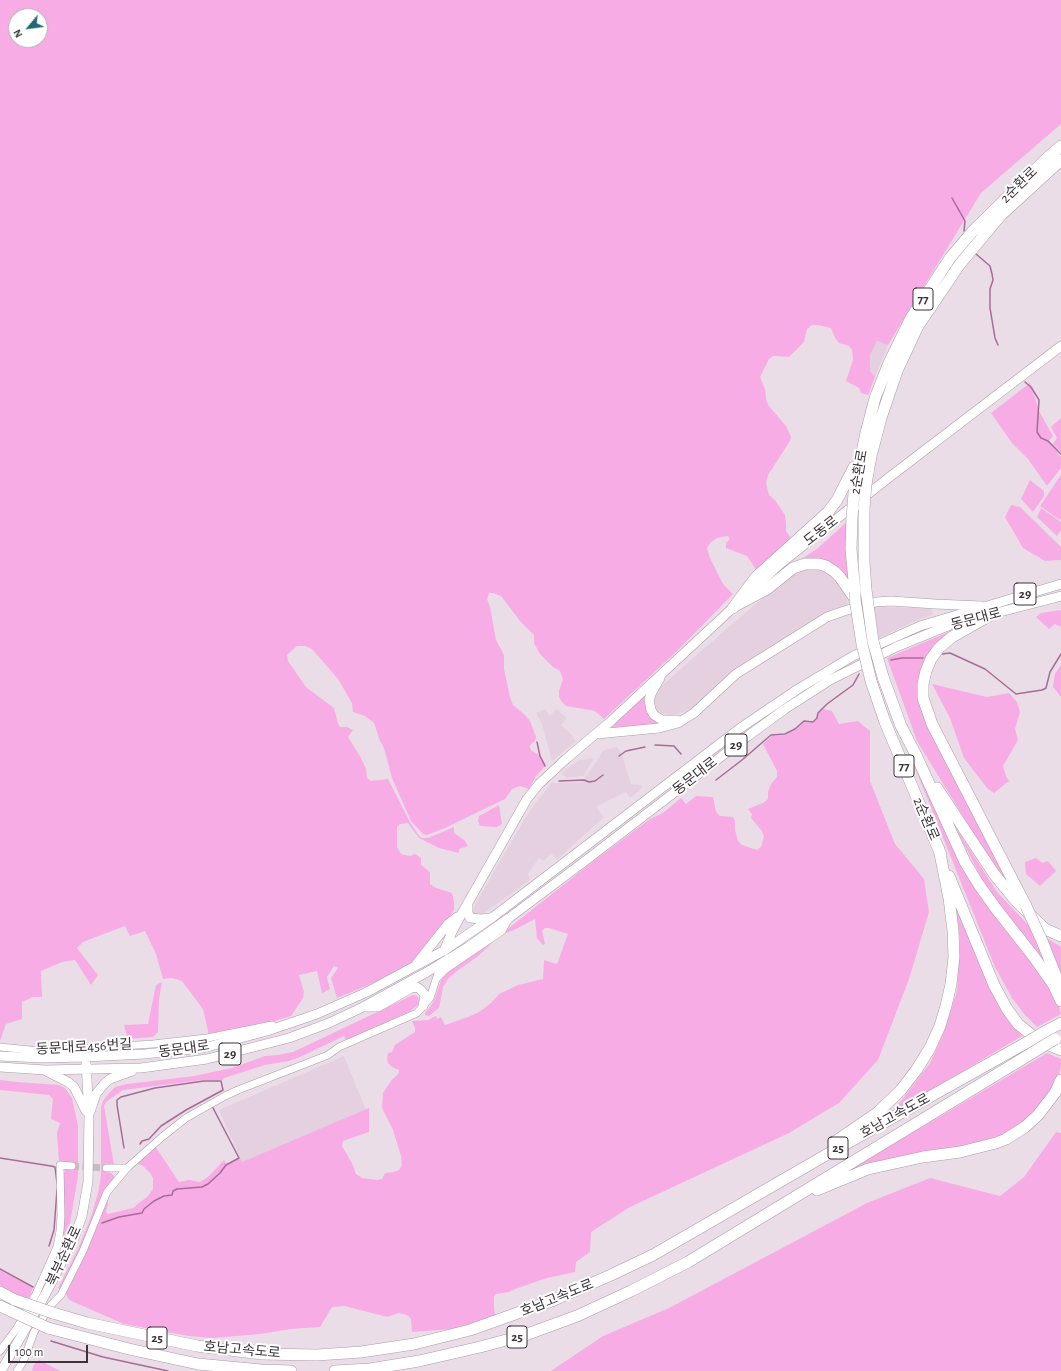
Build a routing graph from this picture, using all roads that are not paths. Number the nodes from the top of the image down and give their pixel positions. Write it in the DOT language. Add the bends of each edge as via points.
graph roads {
  1 [pos="1061,146"];
  2 [pos="1061,160"];
  3 [pos="1061,346"];
  4 [pos="863,447"];
  5 [pos="1061,584"];
  6 [pos="856,593"];
  7 [pos="1061,596"];
  8 [pos="733,608"];
  9 [pos="989,611"];
  10 [pos="662,672"];
  11 [pos="686,719"];
  12 [pos="597,734"];
  13 [pos="916,755"];
  14 [pos="939,849"];
  15 [pos="468,905"];
  16 [pos="461,915"];
  17 [pos="493,917"];
  18 [pos="509,918"];
  19 [pos="1061,936"];
  20 [pos="445,950"];
  21 [pos="441,964"];
  22 [pos="414,967"];
  23 [pos="436,980"];
  24 [pos="1061,994"];
  25 [pos="1061,1000"];
  26 [pos="423,1006"];
  27 [pos="332,1007"];
  28 [pos="363,1007"];
  29 [pos="1061,1023"];
  30 [pos="1058,1038"];
  31 [pos="0,1047"];
  32 [pos="1061,1050"];
  33 [pos="48,1051"];
  34 [pos="0,1055"];
  35 [pos="85,1058"];
  36 [pos="0,1067"];
  37 [pos="141,1068"];
  38 [pos="45,1070"];
  39 [pos="86,1070"];
  40 [pos="1061,1080"];
  41 [pos="89,1115"];
  42 [pos="72,1166"];
  43 [pos="106,1168"];
  44 [pos="127,1168"];
  45 [pos="782,1205"];
  46 [pos="653,1255"];
  47 [pos="0,1292"];
  48 [pos="0,1306"];
  49 [pos="0,1350"];
  50 [pos="1,1371"];
  51 [pos="17,1371"];
  52 [pos="291,1371"];
  53 [pos="335,1371"];
  1 -- 4 [label="highway, 2순환로 / 77" via="972,232 950,258 911,318 891,358 875,398"];
  2 -- 6 [label="highway, 2순환로 / 77, bridge" via="1001,215 960,264 918,326 897,371 871,456"];
  3 -- 8 [label="main road, 도동로" via="785,560"];
  4 -- 6 [label="highway, 2순환로 / 77, bridge" via="852,518 851,549"];
  4 -- 8 [label="highway" via="848,480 828,512 756,577"];
  5 -- 9 [label="main road, 동문대로 / 29"];
  6 -- 8 [label="highway" via="826,566 805,564 793,568 767,589"];
  6 -- 13 [label="highway, 2순환로 / 77, bridge" via="901,726"];
  6 -- 14 [label="highway, 2순환로 / 77, bridge" via="862,644 871,681 885,722"];
  7 -- 9 [label="main road, 동문대로 / 29"];
  8 -- 10 [label="main road, 도동로"];
  9 -- 11 [label="main road, 동문대로" via="876,602 836,613 736,674"];
  9 -- 17 [label="main road, 동문대로 / 29" via="920,626 852,656 798,689 739,729"];
  9 -- 18 [label="main road, 동문대로 / 29" via="915,638 811,692 748,736"];
  9 -- 24 [label="highway, bridge" via="939,648 926,671 923,698 932,724 1026,906 1056,976"];
  10 -- 11 [label="main road" via="650,694 651,710 662,720"];
  10 -- 12 [label="main road, 도동로"];
  11 -- 12 [label="main road, 동문대로" via="659,728"];
  12 -- 15 [label="main road" via="539,784 527,799"];
  13 -- 19 [label="highway" via="994,874 1016,902 1045,929"];
  13 -- 25 [label="highway" via="979,885 1038,962"];
  14 -- 32 [label="highway" via="994,985 1007,1009 1018,1024 1039,1041"];
  14 -- 46 [label="highway" via="949,898 954,957 951,984 942,1019 930,1048 917,1069 901,1090 877,1113 851,1132 676,1236"];
  15 -- 16 [label="main road"];
  15 -- 17 [label="main road" via="470,918"];
  16 -- 20 [label="main road" via="450,934"];
  16 -- 22 [label="main road" via="448,924"];
  17 -- 20 [label="main road, 동문대로 / 29"];
  18 -- 21 [label="main road, 동문대로 / 29"];
  18 -- 23 [label="street" via="502,931 446,968"];
  20 -- 21 [label="main road"];
  20 -- 22 [label="main road, 동문대로 / 29"];
  21 -- 23 [label="street"];
  21 -- 28 [label="main road, 동문대로 / 29"];
  22 -- 27 [label="main road, 동문대로 / 29"];
  23 -- 26 [label="street" via="430,998"];
  26 -- 28 [label="main road" via="425,995 417,987 378,1006"];
  26 -- 44 [label="street" via="410,1017 339,1047 328,1055 238,1090 193,1114"];
  27 -- 33 [label="street, 동문대로456번길" via="276,1024 222,1036 153,1044"];
  27 -- 35 [label="main road, 동문대로 / 29" via="267,1031 203,1048"];
  28 -- 37 [label="main road, 동문대로 / 29" via="289,1038 207,1059"];
  29 -- 46 [label="highway, 호남고속도로 / 25, bridge"];
  30 -- 45 [label="highway, 호남고속도로 / 25, bridge"];
  31 -- 33 [label="street, 동문대로456번길"];
  33 -- 34 [label="main road" via="8,1052"];
  34 -- 35 [label="main road, 동문대로 / 29"];
  35 -- 39 [label="main road, 북부순환로"];
  36 -- 38 [label="main road, 동문대로 / 29"];
  37 -- 39 [label="main road, 동문대로 / 29"];
  37 -- 41 [label="main road" via="110,1078 96,1094"];
  38 -- 39 [label="main road, 동문대로 / 29"];
  38 -- 41 [label="main road" via="74,1087"];
  39 -- 41 [label="main road, 북부순환로"];
  40 -- 45 [label="highway" via="1055,1094 1038,1115 1006,1139 966,1150 868,1169"];
  41 -- 50 [label="main road, 북부순환로" via="88,1182 85,1204 74,1238"];
  42 -- 49 [label="street" via="60,1165 61,1216 57,1247 36,1294 17,1328"];
  43 -- 44 [label="street"];
  44 -- 51 [label="street" via="108,1192 61,1295 51,1305 34,1332"];
  45 -- 53 [label="highway, 호남고속도로 / 25" via="688,1262 577,1316 525,1335 472,1349 370,1369"];
  46 -- 47 [label="highway, 호남고속도로 / 25, bridge" via="554,1300 470,1330 414,1344 317,1355 262,1354 196,1346 94,1325 15,1300"];
  48 -- 52 [label="highway, 호남고속도로 / 25, bridge" via="48,1328 198,1364"];
}
